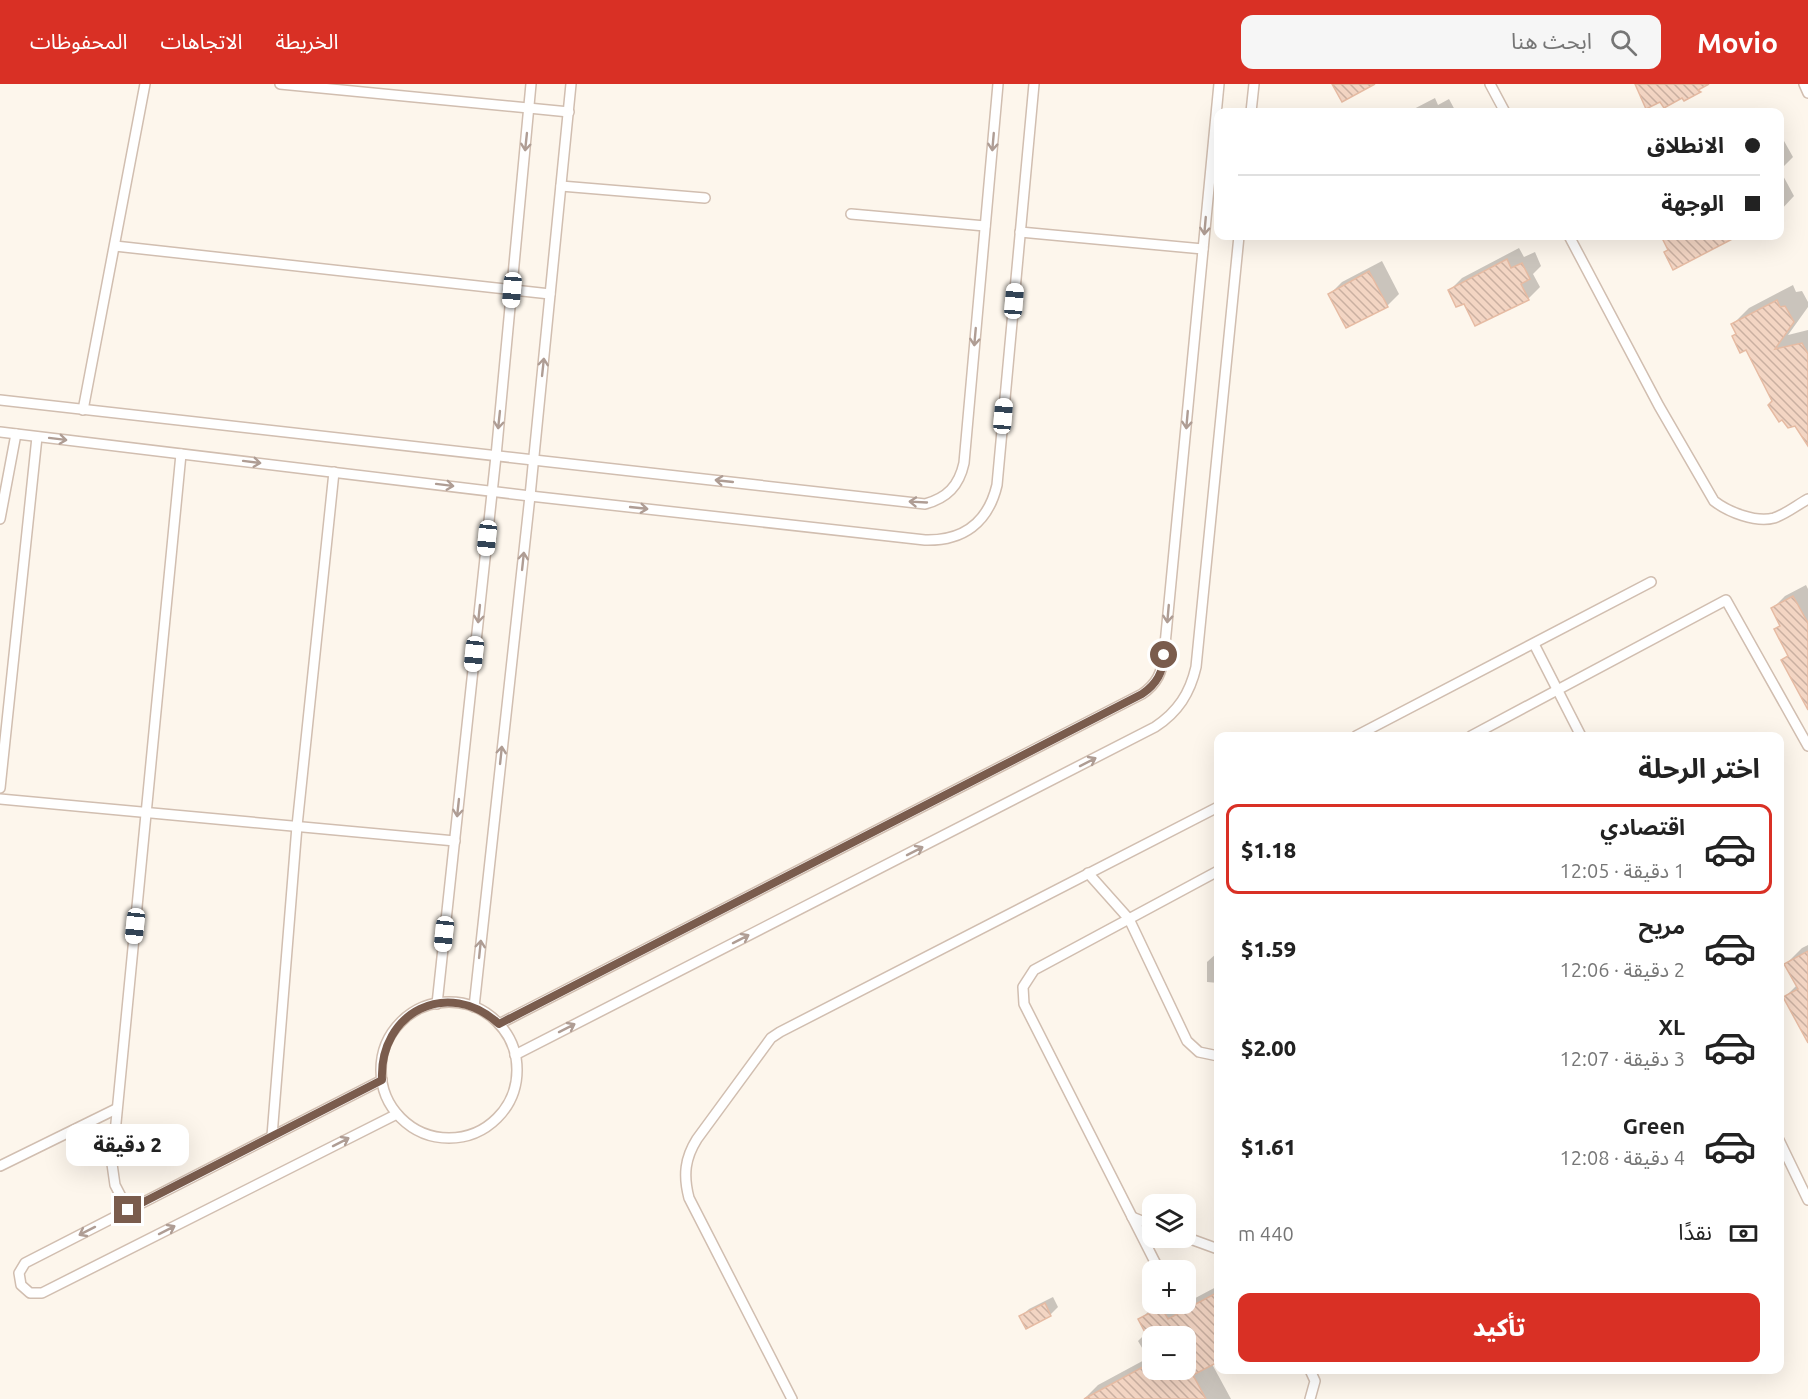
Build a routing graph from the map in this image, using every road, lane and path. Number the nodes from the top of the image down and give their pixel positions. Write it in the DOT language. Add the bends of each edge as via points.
graph roads {
  1 [pos="145,84"];
  2 [pos="280,84"];
  3 [pos="531,84"];
  4 [pos="571,84"];
  5 [pos="998,84"];
  6 [pos="1034,84"];
  7 [pos="1219,84"];
  8 [pos="1254,84"];
  9 [pos="1490,84"];
  10 [pos="1803,84"];
  11 [pos="1808,93"];
  12 [pos="529,108"];
  13 [pos="1217,108"];
  14 [pos="1251,108"];
  15 [pos="1503,108"];
  16 [pos="568,112"];
  17 [pos="1214,136"];
  18 [pos="561,186"];
  19 [pos="705,198"];
  20 [pos="851,214"];
  21 [pos="985,226"];
  22 [pos="1020,232"];
  23 [pos="1239,240"];
  24 [pos="1571,240"];
  25 [pos="115,246"];
  26 [pos="1203,249"];
  27 [pos="512,290"];
  28 [pos="550,294"];
  29 [pos="0,400"];
  30 [pos="83,410"];
  31 [pos="0,432"];
  32 [pos="16,434"];
  33 [pos="36,437"];
  34 [pos="182,454"];
  35 [pos="496,456"];
  36 [pos="533,460"];
  37 [pos="334,472"];
  38 [pos="492,491"];
  39 [pos="530,496"];
  40 [pos="1808,499"];
  41 [pos="0,519"];
  42 [pos="1651,582"];
  43 [pos="1534,644"];
  44 [pos="1557,690"];
  45 [pos="1364,732"];
  46 [pos="1478,732"];
  47 [pos="1579,732"];
  48 [pos="1808,746"];
  49 [pos="0,788"];
  50 [pos="0,799"];
  51 [pos="1214,809"];
  52 [pos="146,812"];
  53 [pos="297,825"];
  54 [pos="455,841"];
  55 [pos="1088,873"];
  56 [pos="1214,873"];
  57 [pos="1129,919"];
  58 [pos="437,1004"];
  59 [pos="474,1007"];
  60 [pos="499,1024"];
  61 [pos="515,1055"];
  62 [pos="1214,1055"];
  63 [pos="382,1080"];
  64 [pos="116,1109"];
  65 [pos="397,1114"];
  66 [pos="272,1136"];
  67 [pos="1784,1150"];
  68 [pos="2,1163"];
  69 [pos="1808,1200"];
  70 [pos="128,1210"];
  71 [pos="1132,1217"];
  72 [pos="1142,1221"];
  73 [pos="1196,1241"];
  74 [pos="1214,1248"];
  75 [pos="1154,1260"];
  76 [pos="1312,1374"];
  77 [pos="792,1399"];
  78 [pos="1310,1399"];
  1 -- 25 [label="lane"];
  2 -- 12 [label="lane"];
  3 -- 12 [label="lane"];
  4 -- 16 [label="lane"];
  5 -- 21 [label="lane, one-way"];
  6 -- 22 [label="lane"];
  7 -- 13 [label="lane, one-way"];
  8 -- 14 [label="lane"];
  9 -- 15 [label="lane"];
  10 -- 11 [label="lane"];
  12 -- 16 [label="lane"];
  12 -- 27 [label="lane, one-way"];
  16 -- 18 [label="lane"];
  17 -- 26 [label="lane, one-way"];
  18 -- 19 [label="lane"];
  18 -- 28 [label="lane"];
  20 -- 21 [label="lane"];
  21 -- 36 [label="lane, one-way" via="964,463 958,482 944,497 925,504"];
  22 -- 26 [label="lane"];
  39 -- 22 [label="lane, one-way" via="925,540 959,535 985,514 997,485"];
  61 -- 23 [label="lane, one-way" via="1145,733 1173,714 1187,693 1196,667"];
  24 -- 40 [label="lane" via="1714,501 1725,508 1767,519"];
  25 -- 27 [label="lane"];
  25 -- 30 [label="lane"];
  26 -- 60 [label="lane, one-way" via="1163,666 1149,689"];
  27 -- 28 [label="lane"];
  27 -- 35 [label="lane, one-way"];
  36 -- 28 [label="lane, one-way"];
  29 -- 30 [label="lane"];
  30 -- 35 [label="lane"];
  31 -- 32 [label="lane"];
  32 -- 33 [label="lane"];
  32 -- 41 [label="lane"];
  33 -- 34 [label="lane, one-way"];
  33 -- 49 [label="lane"];
  34 -- 37 [label="lane, one-way"];
  34 -- 52 [label="lane"];
  35 -- 36 [label="lane"];
  35 -- 38 [label="lane"];
  36 -- 39 [label="lane"];
  37 -- 38 [label="lane, one-way"];
  37 -- 53 [label="lane"];
  38 -- 39 [label="lane"];
  38 -- 54 [label="lane, one-way"];
  59 -- 39 [label="lane, one-way"];
  42 -- 43 [label="lane"];
  43 -- 44 [label="lane"];
  43 -- 45 [label="lane"];
  44 -- 46 [label="lane"];
  44 -- 47 [label="lane"];
  44 -- 48 [label="lane" via="1726,600"];
  50 -- 52 [label="lane"];
  51 -- 55 [label="lane"];
  52 -- 53 [label="lane"];
  52 -- 64 [label="lane"];
  53 -- 54 [label="lane"];
  53 -- 66 [label="lane"];
  54 -- 58 [label="lane"];
  55 -- 57 [label="lane"];
  55 -- 77 [label="lane" via="771,1038 690,1149 685,1174 689,1198"];
  56 -- 57 [label="lane"];
  57 -- 62 [label="lane" via="1187,1041 1199,1052"];
  57 -- 71 [label="lane" via="1034,970 1023,987 1024,1004"];
  58 -- 59 [label="lane"];
  58 -- 63 [label="lane" via="413,1013 394,1031 383,1054"];
  59 -- 60 [label="lane"];
  60 -- 61 [label="lane"];
  61 -- 65 [label="lane" via="513,1093 500,1115 480,1131 442,1137 417,1130"];
  63 -- 65 [label="lane"];
  63 -- 66 [label="lane"];
  64 -- 68 [label="lane"];
  64 -- 70 [label="lane" via="113,1174"];
  70 -- 65 [label="lane, one-way" via="26,1263 19,1273 21,1285 30,1293 42,1293"];
  66 -- 70 [label="lane"];
  67 -- 69 [label="lane"];
  71 -- 72 [label="lane"];
  71 -- 75 [label="lane"];
  73 -- 74 [label="lane"];
  76 -- 78 [label="lane" via="1315,1381"];
}
